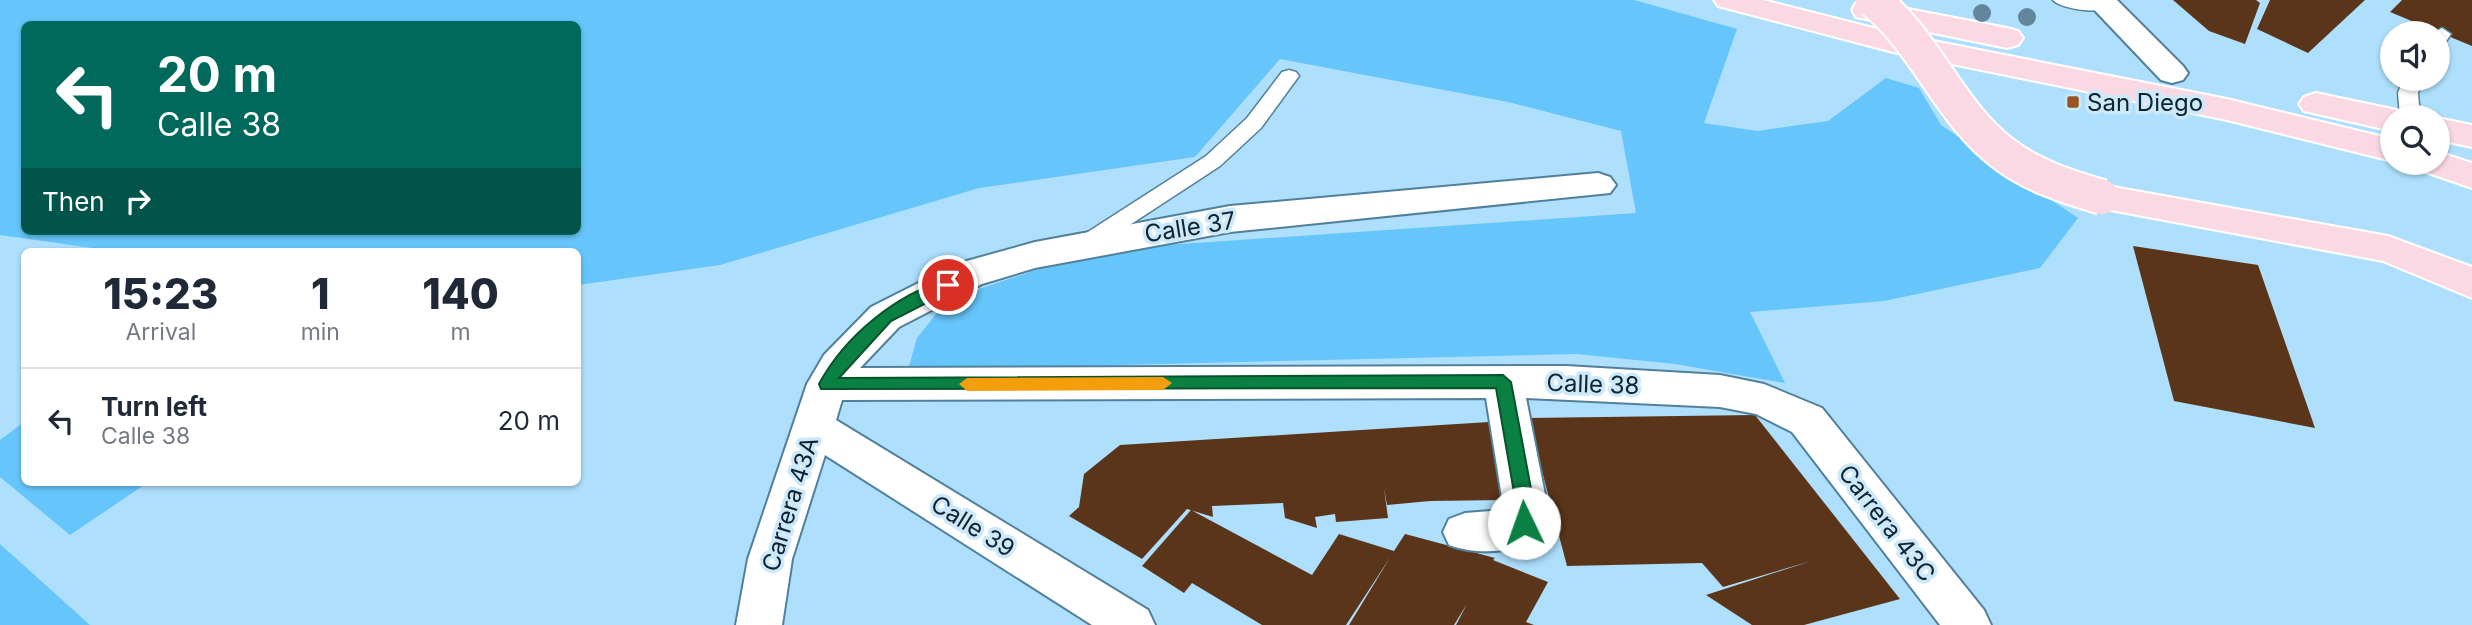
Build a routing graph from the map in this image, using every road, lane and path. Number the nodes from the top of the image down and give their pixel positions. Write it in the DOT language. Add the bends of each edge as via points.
graph roads {
  1 [pos="1729,0"];
  2 [pos="1821,0"];
  3 [pos="1872,0"];
  4 [pos="2063,0"];
  5 [pos="2102,3"];
  6 [pos="2172,73"];
  7 [pos="1289,76"];
  8 [pos="2380,117"];
  9 [pos="2450,131"];
  10 [pos="2472,136"];
  11 [pos="2380,147"];
  12 [pos="2450,168"];
  13 [pos="2472,176"];
  14 [pos="1598,185"];
  15 [pos="1084,245"];
  16 [pos="2472,284"];
  17 [pos="1503,382"];
  18 [pos="827,384"];
  19 [pos="1807,420"];
  20 [pos="814,427"];
  21 [pos="1465,532"];
  22 [pos="759,625"];
  23 [pos="1132,625"];
  24 [pos="1968,625"];
  1 -- 11 [label="main road" via="1871,38"];
  2 -- 6 [label="main road"];
  3 -- 16 [label="main road, bridge" via="1901,23 1991,144 2044,178 2102,197 2388,250"];
  4 -- 5 [label="lane"];
  5 -- 6 [label="street"];
  6 -- 8 [label="main road"];
  7 -- 15 [label="lane" via="1254,123 1213,161"];
  9 -- 10 [label="main road"];
  12 -- 13 [label="main road"];
  14 -- 15 [label="street, Calle 37" via="1230,219"];
  15 -- 18 [label="street, Calle 37" via="969,274 886,317 838,366"];
  17 -- 18 [label="street, Calle 38"];
  17 -- 19 [label="street, Calle 38" via="1720,391 1764,400"];
  17 -- 21 [label="street" via="1526,510 1524,523 1515,530"];
  18 -- 20 [label="street, Carrera 43A"];
  19 -- 24 [label="street, Carrera 43C"];
  20 -- 22 [label="street, Carrera 43A" via="770,559"];
  20 -- 23 [label="street, Calle 39"];
}
